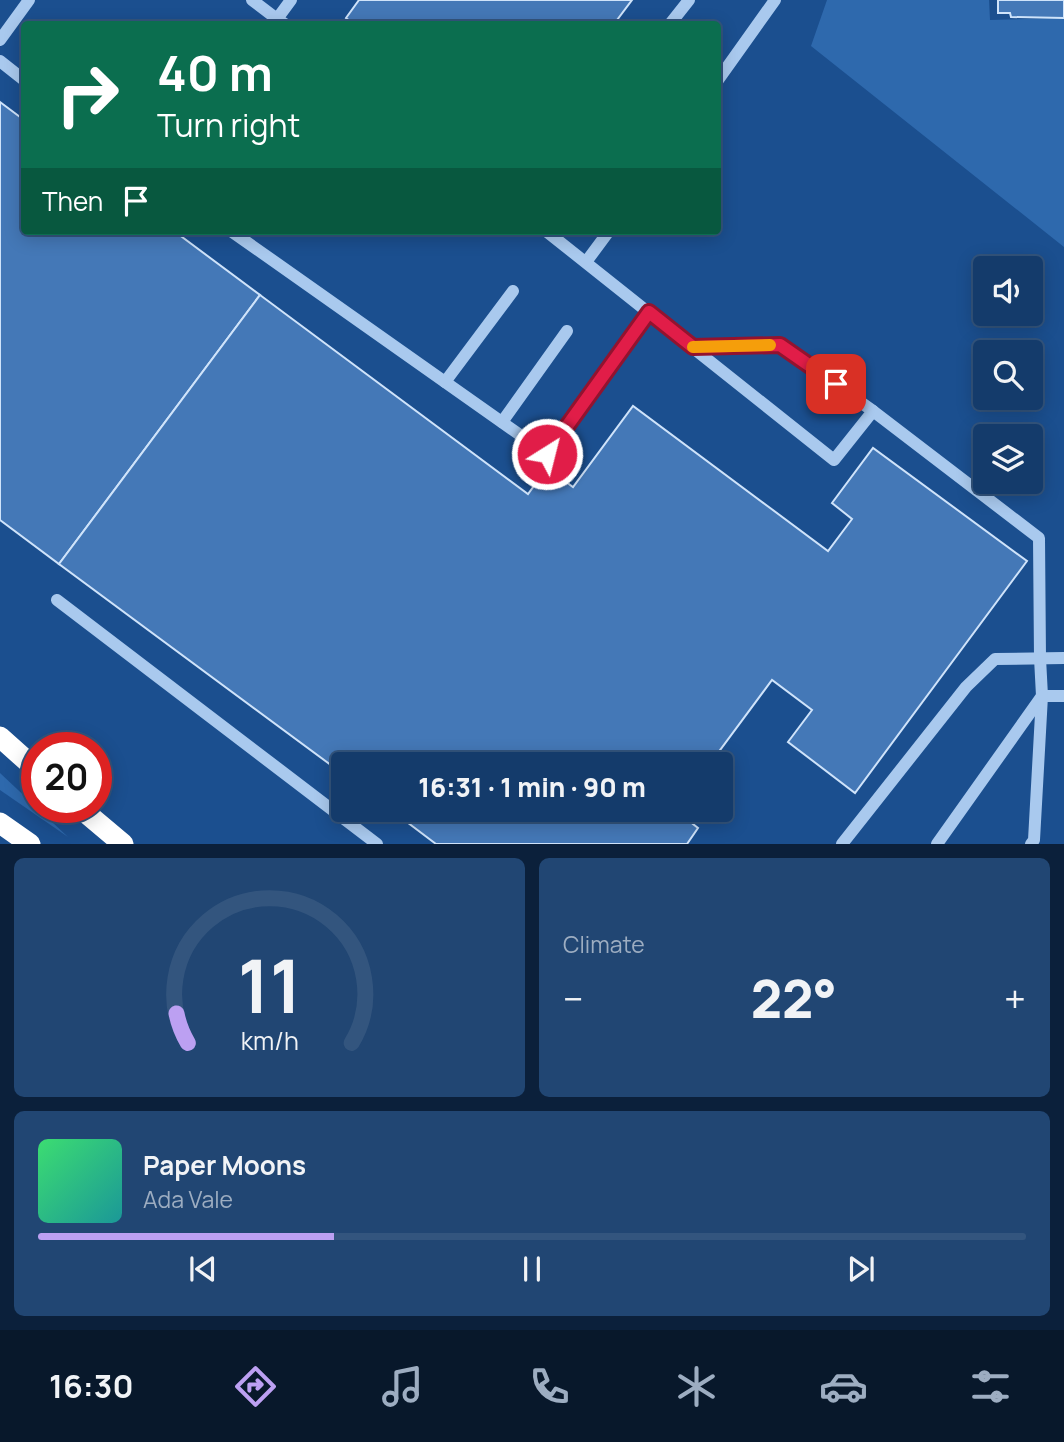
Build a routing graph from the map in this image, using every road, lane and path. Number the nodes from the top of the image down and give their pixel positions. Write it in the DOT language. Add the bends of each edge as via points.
graph roads {
  1 [pos="29,0"];
  2 [pos="252,0"];
  3 [pos="291,0"];
  4 [pos="689,0"];
  5 [pos="775,0"];
  6 [pos="280,21"];
  7 [pos="281,21"];
  8 [pos="672,21"];
  9 [pos="0,40"];
  10 [pos="0,61"];
  11 [pos="721,76"];
  12 [pos="21,78"];
  13 [pos="237,235"];
  14 [pos="551,235"];
  15 [pos="606,235"];
  16 [pos="586,262"];
  17 [pos="513,291"];
  18 [pos="649,312"];
  19 [pos="567,331"];
  20 [pos="693,347"];
  21 [pos="445,382"];
  22 [pos="873,411"];
  23 [pos="502,422"];
  24 [pos="57,600"];
  25 [pos="1040,658"];
  26 [pos="1064,658"];
  27 [pos="1042,696"];
  28 [pos="1064,696"];
  29 [pos="0,737"];
  30 [pos="21,756"];
  31 [pos="0,823"];
  32 [pos="98,823"];
  33 [pos="30,844"];
  34 [pos="123,844"];
  35 [pos="377,844"];
  36 [pos="842,844"];
  37 [pos="937,844"];
  38 [pos="1031,844"];
  1 -- 9 [label="lane"];
  2 -- 6 [label="lane"];
  3 -- 7 [label="lane"];
  4 -- 8 [label="lane"];
  5 -- 11 [label="lane"];
  10 -- 12 [label="lane"];
  13 -- 21 [label="lane"];
  14 -- 16 [label="lane"];
  15 -- 16 [label="lane"];
  16 -- 18 [label="lane"];
  17 -- 21 [label="lane"];
  18 -- 20 [label="lane"];
  18 -- 23 [label="lane" via="547,454"];
  19 -- 23 [label="lane"];
  20 -- 22 [label="lane" via="780,345"];
  20 -- 22 [label="lane" via="834,460"];
  21 -- 23 [label="lane"];
  22 -- 25 [label="lane" via="1039,538"];
  24 -- 35 [label="lane"];
  25 -- 26 [label="lane"];
  25 -- 27 [label="lane"];
  25 -- 36 [label="lane" via="995,659 966,687"];
  27 -- 28 [label="lane"];
  27 -- 37 [label="lane"];
  27 -- 38 [label="lane"];
  29 -- 30 [label="highway"];
  31 -- 33 [label="highway"];
  32 -- 34 [label="highway"];
}
